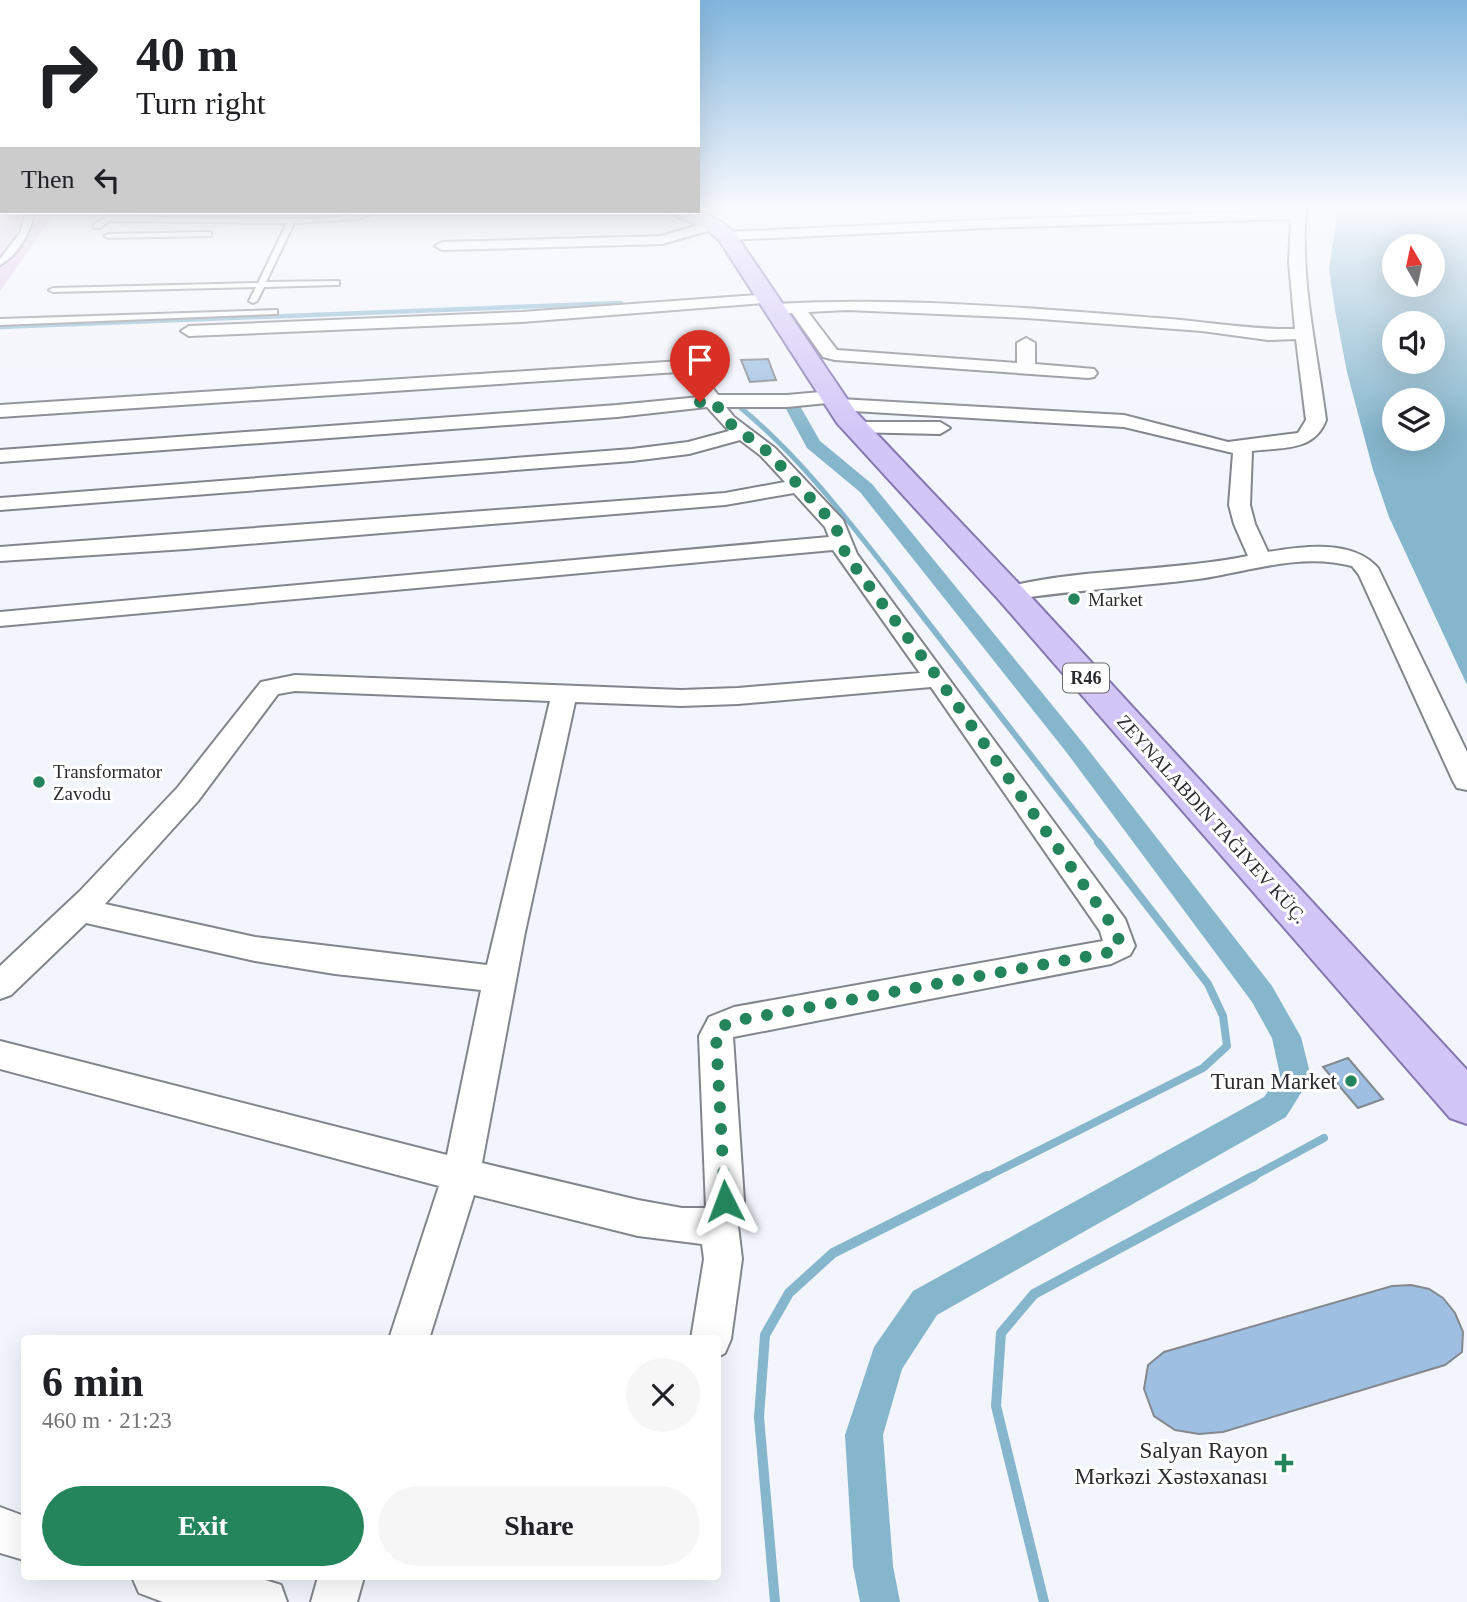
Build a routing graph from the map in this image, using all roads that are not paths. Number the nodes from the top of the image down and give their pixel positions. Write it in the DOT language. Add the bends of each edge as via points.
graph roads {
  1 [pos="260,285"];
  2 [pos="278,285"];
  3 [pos="765,285"];
  4 [pos="1299,285"];
  5 [pos="125,288"];
  6 [pos="53,290"];
  7 [pos="120,298"];
  8 [pos="546,299"];
  9 [pos="253,301"];
  10 [pos="781,305"];
  11 [pos="654,306"];
  12 [pos="114,307"];
  13 [pos="274,312"];
  14 [pos="109,316"];
  15 [pos="0,322"];
  16 [pos="189,331"];
  17 [pos="1306,334"];
  18 [pos="1026,343"];
  19 [pos="1026,369"];
  20 [pos="1088,373"];
  21 [pos="714,401"];
  22 [pos="841,410"];
  23 [pos="0,411"];
  24 [pos="968,430"];
  25 [pos="745,433"];
  26 [pos="1242,447"];
  27 [pos="0,456"];
  28 [pos="800,486"];
  29 [pos="0,503"];
  30 [pos="841,543"];
  31 [pos="0,554"];
  32 [pos="1261,559"];
  33 [pos="1010,593"];
  34 [pos="0,619"];
  35 [pos="938,678"];
  36 [pos="564,694"];
  37 [pos="1467,781"];
  38 [pos="80,910"];
  39 [pos="499,979"];
  40 [pos="0,986"];
  41 [pos="0,1055"];
  42 [pos="1467,1104"];
  43 [pos="461,1176"];
  44 [pos="719,1225"];
  45 [pos="410,1335"];
  46 [pos="712,1335"];
  47 [pos="0,1530"];
  48 [pos="21,1537"];
  49 [pos="168,1580"];
  50 [pos="340,1580"];
  51 [pos="264,1602"];
  52 [pos="334,1602"];
  1 -- 2 [label="lane"];
  1 -- 5 [label="lane"];
  1 -- 9 [label="lane"];
  3 -- 10 [label="main road, R46"];
  4 -- 17 [label="street"];
  5 -- 6 [label="lane"];
  5 -- 7 [label="lane"];
  8 -- 11 [label="street" via="627,298"];
  10 -- 11 [label="street"];
  10 -- 17 [label="street" via="1027,313 1268,335"];
  10 -- 19 [label="street" via="835,355"];
  10 -- 22 [label="main road, R46"];
  11 -- 16 [label="street" via="522,317"];
  12 -- 14 [label="lane"];
  13 -- 14 [label="lane"];
  14 -- 15 [label="lane"];
  17 -- 26 [label="street" via="1317,420 1312,431 1294,441"];
  18 -- 19 [label="street"];
  19 -- 20 [label="street"];
  21 -- 22 [label="street" via="787,401"];
  21 -- 23 [label="street" via="690,371 668,365"];
  21 -- 25 [label="street" via="727,421"];
  21 -- 27 [label="street"];
  22 -- 24 [label="street" via="909,426"];
  22 -- 26 [label="street" via="1124,421 1212,446"];
  22 -- 33 [label="main road, R46"];
  25 -- 28 [label="street"];
  25 -- 29 [label="street" via="689,448 632,456"];
  26 -- 32 [label="street" via="1241,514"];
  28 -- 30 [label="street" via="835,525"];
  28 -- 31 [label="street" via="725,499"];
  30 -- 34 [label="street"];
  30 -- 35 [label="street"];
  32 -- 33 [label="street" via="1223,569 1066,583"];
  32 -- 37 [label="street" via="1333,555 1351,557 1366,567"];
  33 -- 42 [label="main road, R46"];
  35 -- 36 [label="street" via="681,698"];
  35 -- 44 [label="street" via="1114,928 1119,946 1111,952 721,1027 716,1036 725,1201"];
  36 -- 38 [label="street" via="295,683 270,688 188,794"];
  36 -- 39 [label="street"];
  38 -- 39 [label="street" via="255,948"];
  38 -- 40 [label="street"];
  39 -- 43 [label="street"];
  41 -- 43 [label="street"];
  43 -- 44 [label="street" via="666,1222"];
  43 -- 45 [label="street"];
  44 -- 46 [label="street" via="723,1259"];
  47 -- 48 [label="street"];
  49 -- 51 [label="street"];
  50 -- 52 [label="street"];
}
